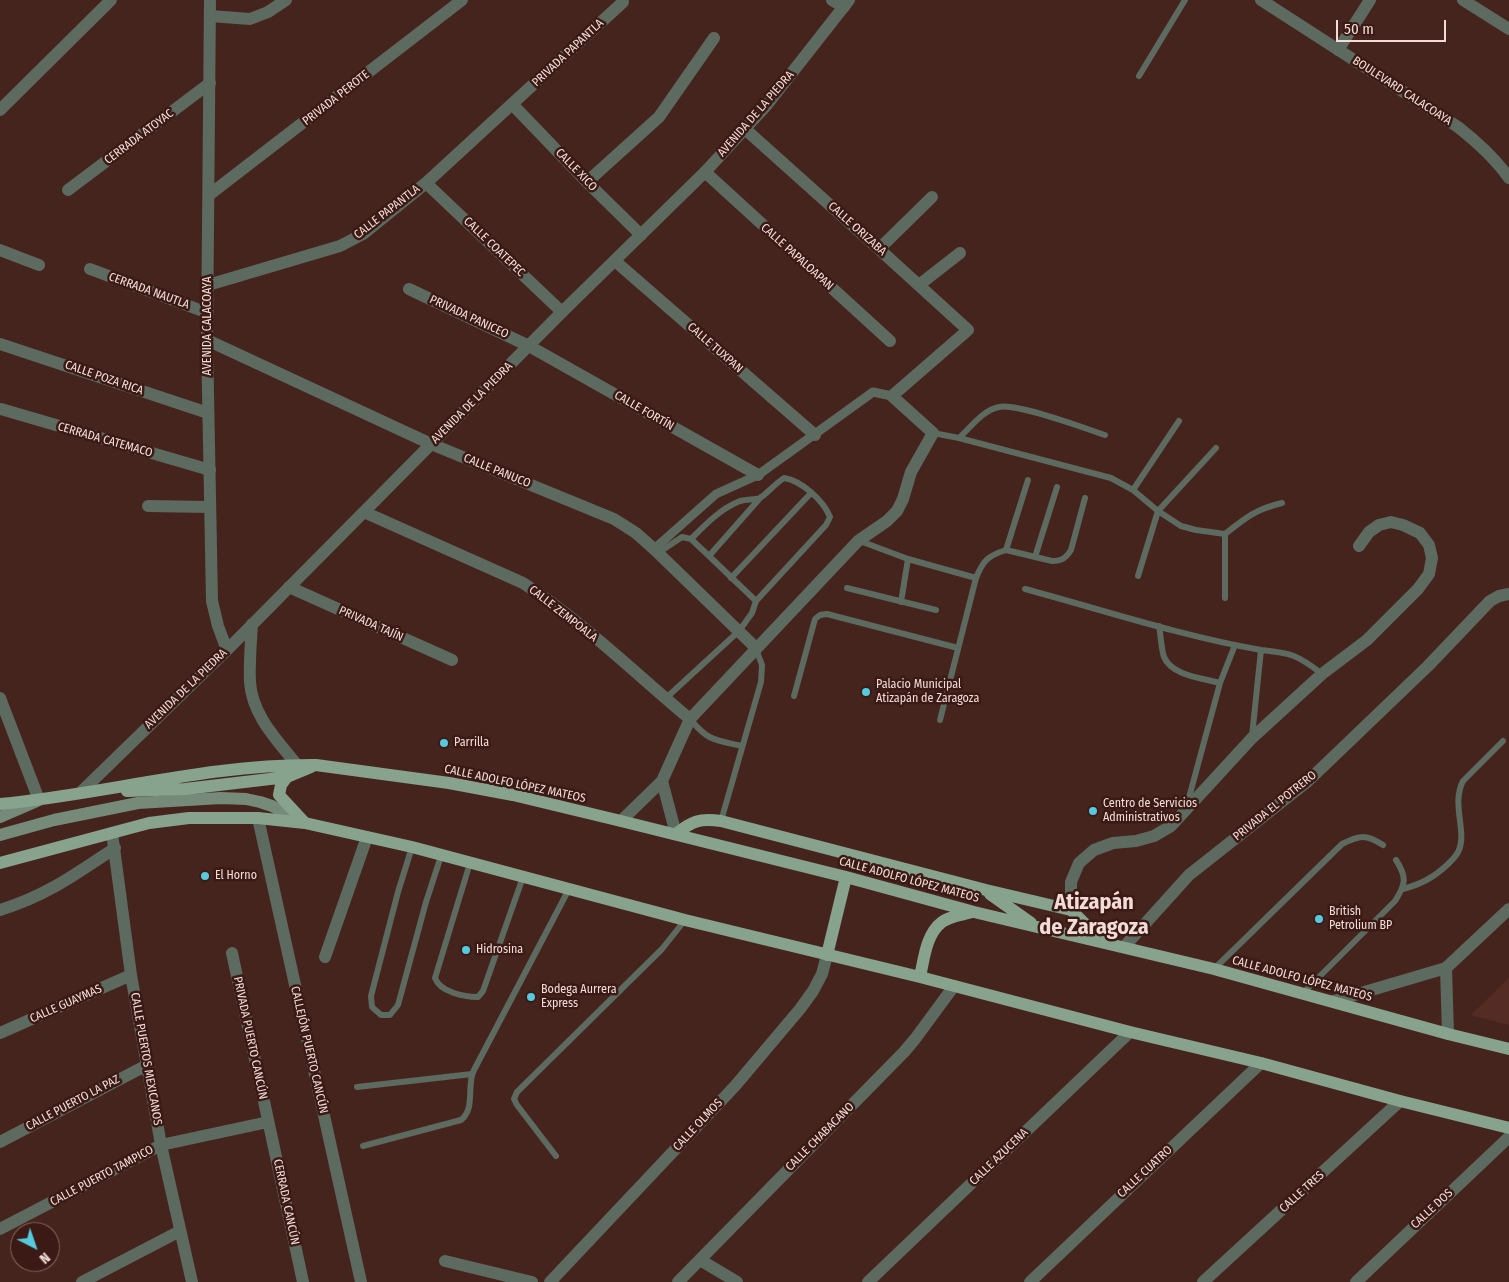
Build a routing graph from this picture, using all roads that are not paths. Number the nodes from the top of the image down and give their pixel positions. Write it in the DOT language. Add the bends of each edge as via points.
graph roads {
  1 [pos="111,0"];
  2 [pos="210,0"];
  3 [pos="286,0"];
  4 [pos="462,0"];
  5 [pos="832,0"];
  6 [pos="1185,0"];
  7 [pos="1261,0"];
  8 [pos="1370,0"];
  9 [pos="1463,0"];
  10 [pos="624,2"];
  11 [pos="846,4"];
  12 [pos="210,16"];
  13 [pos="1509,30"];
  14 [pos="714,38"];
  15 [pos="1338,50"];
  16 [pos="1139,76"];
  17 [pos="210,83"];
  18 [pos="512,104"];
  19 [pos="0,110"];
  20 [pos="745,129"];
  21 [pos="704,172"];
  22 [pos="1509,178"];
  23 [pos="587,182"];
  24 [pos="426,183"];
  25 [pos="68,190"];
  26 [pos="209,195"];
  27 [pos="932,197"];
  28 [pos="641,234"];
  29 [pos="879,249"];
  30 [pos="0,250"];
  31 [pos="960,253"];
  32 [pos="615,261"];
  33 [pos="38,266"];
  34 [pos="90,269"];
  35 [pos="208,285"];
  36 [pos="919,285"];
  37 [pos="409,289"];
  38 [pos="562,312"];
  39 [pos="208,313"];
  40 [pos="207,340"];
  41 [pos="890,341"];
  42 [pos="0,344"];
  43 [pos="529,346"];
  44 [pos="892,396"];
  45 [pos="1,410"];
  46 [pos="208,413"];
  47 [pos="1179,421"];
  48 [pos="933,433"];
  49 [pos="815,435"];
  50 [pos="1105,435"];
  51 [pos="959,438"];
  52 [pos="431,444"];
  53 [pos="1216,448"];
  54 [pos="210,470"];
  55 [pos="758,475"];
  56 [pos="1028,480"];
  57 [pos="1057,487"];
  58 [pos="1133,490"];
  59 [pos="811,493"];
  60 [pos="761,497"];
  61 [pos="1085,498"];
  62 [pos="1282,503"];
  63 [pos="148,506"];
  64 [pos="210,507"];
  65 [pos="1158,511"];
  66 [pos="364,512"];
  67 [pos="1225,534"];
  68 [pos="691,539"];
  69 [pos="858,541"];
  70 [pos="1359,546"];
  71 [pos="1006,550"];
  72 [pos="656,551"];
  73 [pos="709,556"];
  74 [pos="1035,557"];
  75 [pos="908,559"];
  76 [pos="1138,576"];
  77 [pos="731,578"];
  78 [pos="976,578"];
  79 [pos="289,587"];
  80 [pos="847,588"];
  81 [pos="1025,589"];
  82 [pos="1509,594"];
  83 [pos="1225,598"];
  84 [pos="756,601"];
  85 [pos="901,602"];
  86 [pos="936,610"];
  87 [pos="252,624"];
  88 [pos="1159,626"];
  89 [pos="739,632"];
  90 [pos="1235,645"];
  91 [pos="756,648"];
  92 [pos="958,648"];
  93 [pos="227,650"];
  94 [pos="1261,650"];
  95 [pos="452,660"];
  96 [pos="1322,674"];
  97 [pos="1220,683"];
  98 [pos="794,696"];
  99 [pos="0,698"];
  100 [pos="666,698"];
  101 [pos="690,719"];
  102 [pos="940,720"];
  103 [pos="1252,738"];
  104 [pos="1503,741"];
  105 [pos="742,746"];
  106 [pos="297,764"];
  107 [pos="316,765"];
  108 [pos="287,778"];
  109 [pos="662,780"];
  110 [pos="81,792"];
  111 [pos="40,800"];
  112 [pos="0,804"];
  113 [pos="1185,811"];
  114 [pos="0,817"];
  115 [pos="258,818"];
  116 [pos="621,821"];
  117 [pos="721,821"];
  118 [pos="304,823"];
  119 [pos="112,833"];
  120 [pos="676,834"];
  121 [pos="0,835"];
  122 [pos="367,837"];
  123 [pos="1382,846"];
  124 [pos="412,847"];
  125 [pos="115,848"];
  126 [pos="441,856"];
  127 [pos="1396,860"];
  128 [pos="0,863"];
  129 [pos="470,864"];
  130 [pos="523,877"];
  131 [pos="846,877"];
  132 [pos="569,889"];
  133 [pos="1403,889"];
  134 [pos="986,890"];
  135 [pos="1509,909"];
  136 [pos="0,910"];
  137 [pos="1071,910"];
  138 [pos="974,912"];
  139 [pos="685,920"];
  140 [pos="1037,927"];
  141 [pos="1103,942"];
  142 [pos="1124,947"];
  143 [pos="232,953"];
  144 [pos="827,955"];
  145 [pos="325,957"];
  146 [pos="1446,968"];
  147 [pos="1214,969"];
  148 [pos="131,975"];
  149 [pos="920,977"];
  150 [pos="954,986"];
  151 [pos="1303,993"];
  152 [pos="1334,1001"];
  153 [pos="1130,1032"];
  154 [pos="0,1033"];
  155 [pos="1448,1034"];
  156 [pos="1509,1049"];
  157 [pos="1261,1063"];
  158 [pos="147,1065"];
  159 [pos="472,1074"];
  160 [pos="357,1087"];
  161 [pos="1400,1101"];
  162 [pos="268,1122"];
  163 [pos="1509,1128"];
  164 [pos="1509,1137"];
  165 [pos="0,1142"];
  166 [pos="161,1145"];
  167 [pos="362,1146"];
  168 [pos="556,1156"];
  169 [pos="0,1229"];
  170 [pos="180,1231"];
  171 [pos="700,1260"];
  172 [pos="445,1261"];
  173 [pos="82,1282"];
  174 [pos="192,1282"];
  175 [pos="303,1282"];
  176 [pos="361,1282"];
  177 [pos="532,1282"];
  178 [pos="550,1282"];
  179 [pos="678,1282"];
  180 [pos="737,1282"];
  181 [pos="868,1282"];
  182 [pos="1030,1282"];
  183 [pos="1203,1282"];
  184 [pos="1356,1282"];
  1 -- 19 [label="street"];
  2 -- 12 [label="street, AVENIDA CALACOAYA"];
  3 -- 12 [label="street" via="250,19"];
  4 -- 26 [label="street, PRIVADA PEROTE"];
  5 -- 11 [label="street"];
  6 -- 16 [label="lane"];
  7 -- 15 [label="street, BOULEVARD CALACOAYA"];
  8 -- 15 [label="street"];
  9 -- 13 [label="street"];
  10 -- 18 [label="street, PRIVADA PAPANTLA"];
  11 -- 20 [label="street, AVENIDA DE LA PIEDRA"];
  12 -- 17 [label="street, AVENIDA CALACOAYA"];
  14 -- 23 [label="street" via="659,117"];
  15 -- 22 [label="street, BOULEVARD CALACOAYA" via="1458,127 1478,143"];
  17 -- 25 [label="street, CERRADA ATOYAC"];
  17 -- 26 [label="street, AVENIDA CALACOAYA"];
  18 -- 23 [label="street, CALLE XICO"];
  18 -- 24 [label="street, CALLE PAPANTLA"];
  20 -- 21 [label="street, AVENIDA DE LA PIEDRA"];
  20 -- 29 [label="street, CALLE ORIZABA"];
  21 -- 28 [label="street, AVENIDA DE LA PIEDRA"];
  21 -- 41 [label="street, CALLE PAPALOAPAN"];
  23 -- 28 [label="street, CALLE XICO"];
  24 -- 35 [label="street, CALLE PAPANTLA" via="363,234 340,246"];
  24 -- 38 [label="street, CALLE COATEPEC"];
  26 -- 35 [label="street, AVENIDA CALACOAYA"];
  27 -- 29 [label="street"];
  28 -- 32 [label="street, AVENIDA DE LA PIEDRA"];
  29 -- 36 [label="street, CALLE ORIZABA"];
  30 -- 33 [label="street"];
  31 -- 36 [label="street"];
  32 -- 38 [label="street, AVENIDA DE LA PIEDRA"];
  32 -- 49 [label="street, CALLE TUXPAN"];
  34 -- 39 [label="street, CERRADA NAUTLA"];
  35 -- 39 [label="street, AVENIDA CALACOAYA"];
  36 -- 44 [label="street, CALLE ORIZABA" via="968,330"];
  37 -- 43 [label="street, PRIVADA PANICEO"];
  38 -- 43 [label="street, AVENIDA DE LA PIEDRA"];
  39 -- 40 [label="street, AVENIDA CALACOAYA"];
  40 -- 46 [label="street, AVENIDA CALACOAYA"];
  40 -- 52 [label="street, CALLE PANUCO"];
  42 -- 46 [label="street, CALLE POZA RICA"];
  43 -- 52 [label="street, AVENIDA DE LA PIEDRA"];
  43 -- 55 [label="street, CALLE FORTÍN"];
  44 -- 48 [label="street"];
  44 -- 49 [label="street" via="873,392"];
  45 -- 54 [label="street, CERRADA CATEMACO"];
  46 -- 54 [label="street, AVENIDA CALACOAYA"];
  47 -- 58 [label="lane"];
  48 -- 51 [label="lane"];
  48 -- 69 [label="street" via="910,472 897,511"];
  49 -- 55 [label="street"];
  50 -- 51 [label="lane" via="1016,407 999,407 983,414"];
  51 -- 58 [label="lane" via="1111,478"];
  52 -- 66 [label="street, AVENIDA DE LA PIEDRA"];
  52 -- 72 [label="street, CALLE PANUCO" via="614,519"];
  53 -- 65 [label="lane"];
  54 -- 64 [label="street, AVENIDA CALACOAYA"];
  55 -- 72 [label="street" via="716,494"];
  56 -- 71 [label="lane"];
  57 -- 74 [label="lane"];
  58 -- 65 [label="lane"];
  59 -- 60 [label="lane" via="794,480 784,478"];
  59 -- 77 [label="lane"];
  59 -- 84 [label="lane" via="827,509 830,517 826,525"];
  60 -- 68 [label="lane" via="742,500 726,508"];
  60 -- 73 [label="lane"];
  61 -- 74 [label="lane" via="1067,557 1052,561"];
  62 -- 67 [label="lane" via="1250,515"];
  63 -- 64 [label="street"];
  64 -- 93 [label="street, AVENIDA CALACOAYA" via="212,601"];
  65 -- 67 [label="lane" via="1182,526"];
  65 -- 76 [label="lane"];
  66 -- 79 [label="street, AVENIDA DE LA PIEDRA"];
  66 -- 100 [label="street, CALLE ZEMPOALA" via="523,583 561,610"];
  67 -- 83 [label="lane"];
  68 -- 72 [label="lane" via="682,536"];
  68 -- 73 [label="lane"];
  69 -- 75 [label="lane"];
  69 -- 91 [label="street"];
  70 -- 96 [label="street" via="1379,525 1391,522 1403,525 1420,533 1430,544 1429,574 1367,640"];
  71 -- 74 [label="lane"];
  71 -- 78 [label="lane" via="992,554 982,564"];
  72 -- 89 [label="street, CALLE PANUCO"];
  73 -- 77 [label="lane"];
  75 -- 78 [label="lane"];
  75 -- 85 [label="lane"];
  77 -- 84 [label="lane"];
  78 -- 92 [label="lane"];
  79 -- 87 [label="street, AVENIDA DE LA PIEDRA"];
  79 -- 95 [label="street, PRIVADA TAJÍN"];
  80 -- 85 [label="lane"];
  81 -- 88 [label="lane"];
  82 -- 142 [label="street, PRIVADA EL POTRERO" via="1490,601 1428,666 1291,796 1189,875"];
  84 -- 89 [label="lane"];
  85 -- 86 [label="lane"];
  87 -- 93 [label="street, AVENIDA DE LA PIEDRA"];
  87 -- 106 [label="street" via="250,684 256,708 266,727"];
  88 -- 90 [label="lane"];
  88 -- 97 [label="lane" via="1164,657 1170,666"];
  89 -- 91 [label="street, CALLE PANUCO"];
  89 -- 100 [label="lane"];
  90 -- 94 [label="lane"];
  90 -- 97 [label="lane"];
  91 -- 101 [label="street"];
  91 -- 105 [label="lane" via="762,665 760,682"];
  92 -- 98 [label="lane" via="827,614 820,615 815,619"];
  92 -- 102 [label="lane"];
  93 -- 110 [label="street, AVENIDA DE LA PIEDRA"];
  94 -- 96 [label="lane" via="1286,652 1305,660"];
  94 -- 103 [label="lane"];
  96 -- 103 [label="street"];
  97 -- 113 [label="lane"];
  99 -- 111 [label="street"];
  100 -- 101 [label="street, CALLE ZEMPOALA"];
  101 -- 105 [label="lane" via="712,740"];
  101 -- 109 [label="street"];
  103 -- 113 [label="street"];
  104 -- 133 [label="lane" via="1459,789 1461,842 1454,858 1432,878"];
  105 -- 117 [label="lane"];
  106 -- 107 [label="main road, CALLE ADOLFO LÓPEZ MATEOS"];
  106 -- 110 [label="main road, CALLE ADOLFO LÓPEZ MATEOS" via="187,774"];
  107 -- 108 [label="main road"];
  107 -- 116 [label="main road, CALLE ADOLFO LÓPEZ MATEOS" via="449,782"];
  108 -- 110 [label="main road" via="185,790"];
  108 -- 118 [label="main road" via="281,785 280,795"];
  109 -- 116 [label="street"];
  109 -- 120 [label="street"];
  110 -- 111 [label="main road"];
  111 -- 112 [label="main road"];
  111 -- 114 [label="main road"];
  113 -- 137 [label="street" via="1171,826 1154,836 1113,843 1094,850 1079,863 1071,882"];
  115 -- 118 [label="main road"];
  115 -- 119 [label="main road" via="189,818 149,823"];
  115 -- 176 [label="street, CALLEJÓN PUERTO CANCÚN"];
  116 -- 120 [label="main road, CALLE ADOLFO LÓPEZ MATEOS"];
  117 -- 120 [label="main road" via="706,819 690,823"];
  117 -- 134 [label="main road"];
  118 -- 121 [label="main road" via="260,802 221,798 138,803"];
  118 -- 122 [label="main road"];
  119 -- 125 [label="street, CALLE PUERTOS MEXICANOS"];
  119 -- 128 [label="main road"];
  120 -- 131 [label="main road, CALLE ADOLFO LÓPEZ MATEOS"];
  122 -- 124 [label="main road"];
  122 -- 145 [label="street"];
  123 -- 147 [label="lane" via="1372,838 1357,836 1342,844"];
  124 -- 126 [label="main road"];
  124 -- 126 [label="lane" via="371,996 372,1006 381,1015 390,1015 398,1005"];
  125 -- 136 [label="street" via="63,883"];
  125 -- 148 [label="street, CALLE PUERTOS MEXICANOS"];
  126 -- 129 [label="main road"];
  127 -- 133 [label="lane" via="1404,878"];
  129 -- 130 [label="main road"];
  129 -- 130 [label="lane" via="435,978 445,990 469,997 478,997 482,991"];
  130 -- 132 [label="main road"];
  131 -- 138 [label="main road, CALLE ADOLFO LÓPEZ MATEOS"];
  131 -- 144 [label="main road"];
  132 -- 139 [label="main road"];
  132 -- 159 [label="lane"];
  133 -- 151 [label="lane" via="1395,901"];
  134 -- 137 [label="main road"];
  134 -- 140 [label="main road"];
  135 -- 146 [label="street"];
  137 -- 141 [label="main road"];
  138 -- 140 [label="main road, CALLE ADOLFO LÓPEZ MATEOS"];
  138 -- 149 [label="main road" via="940,923 928,944"];
  139 -- 144 [label="main road"];
  139 -- 168 [label="lane" via="662,949 516,1092 514,1099 517,1105"];
  140 -- 141 [label="main road, CALLE ADOLFO LÓPEZ MATEOS"];
  141 -- 142 [label="main road, CALLE ADOLFO LÓPEZ MATEOS"];
  142 -- 147 [label="main road, CALLE ADOLFO LÓPEZ MATEOS"];
  143 -- 162 [label="street, PRIVADA PUERTO CANCÚN"];
  144 -- 149 [label="main road"];
  144 -- 178 [label="street, CALLE OLMOS" via="813,991 794,1016 728,1093"];
  146 -- 152 [label="street"];
  146 -- 155 [label="street"];
  147 -- 151 [label="main road, CALLE ADOLFO LÓPEZ MATEOS"];
  148 -- 154 [label="street, CALLE GUAYMAS"];
  148 -- 158 [label="street, CALLE PUERTOS MEXICANOS"];
  149 -- 150 [label="main road"];
  150 -- 153 [label="main road"];
  150 -- 171 [label="street, CALLE CHABACANO" via="904,1052"];
  151 -- 152 [label="main road, CALLE ADOLFO LÓPEZ MATEOS"];
  152 -- 155 [label="main road, CALLE ADOLFO LÓPEZ MATEOS"];
  153 -- 157 [label="main road"];
  153 -- 181 [label="street, CALLE AZUCENA"];
  155 -- 156 [label="main road, CALLE ADOLFO LÓPEZ MATEOS"];
  157 -- 161 [label="main road"];
  157 -- 182 [label="street, CALLE CUATRO"];
  158 -- 165 [label="street, CALLE PUERTO LA PAZ"];
  158 -- 166 [label="street, CALLE PUERTOS MEXICANOS"];
  159 -- 160 [label="lane"];
  159 -- 167 [label="lane" via="469,1110 460,1120"];
  161 -- 163 [label="main road"];
  161 -- 183 [label="street, CALLE TRES"];
  162 -- 166 [label="street, CALLE PUERTO TAMPICO"];
  162 -- 175 [label="street, CERRADA CANCÚN"];
  164 -- 184 [label="street, CALLE DOS"];
  166 -- 169 [label="street, CALLE PUERTO TAMPICO"];
  166 -- 170 [label="street, CALLE PUERTOS MEXICANOS"];
  170 -- 173 [label="street"];
  170 -- 174 [label="street, CALLE PUERTOS MEXICANOS"];
  171 -- 179 [label="street, CALLE CHABACANO"];
  171 -- 180 [label="street"];
  172 -- 177 [label="street"];
}
